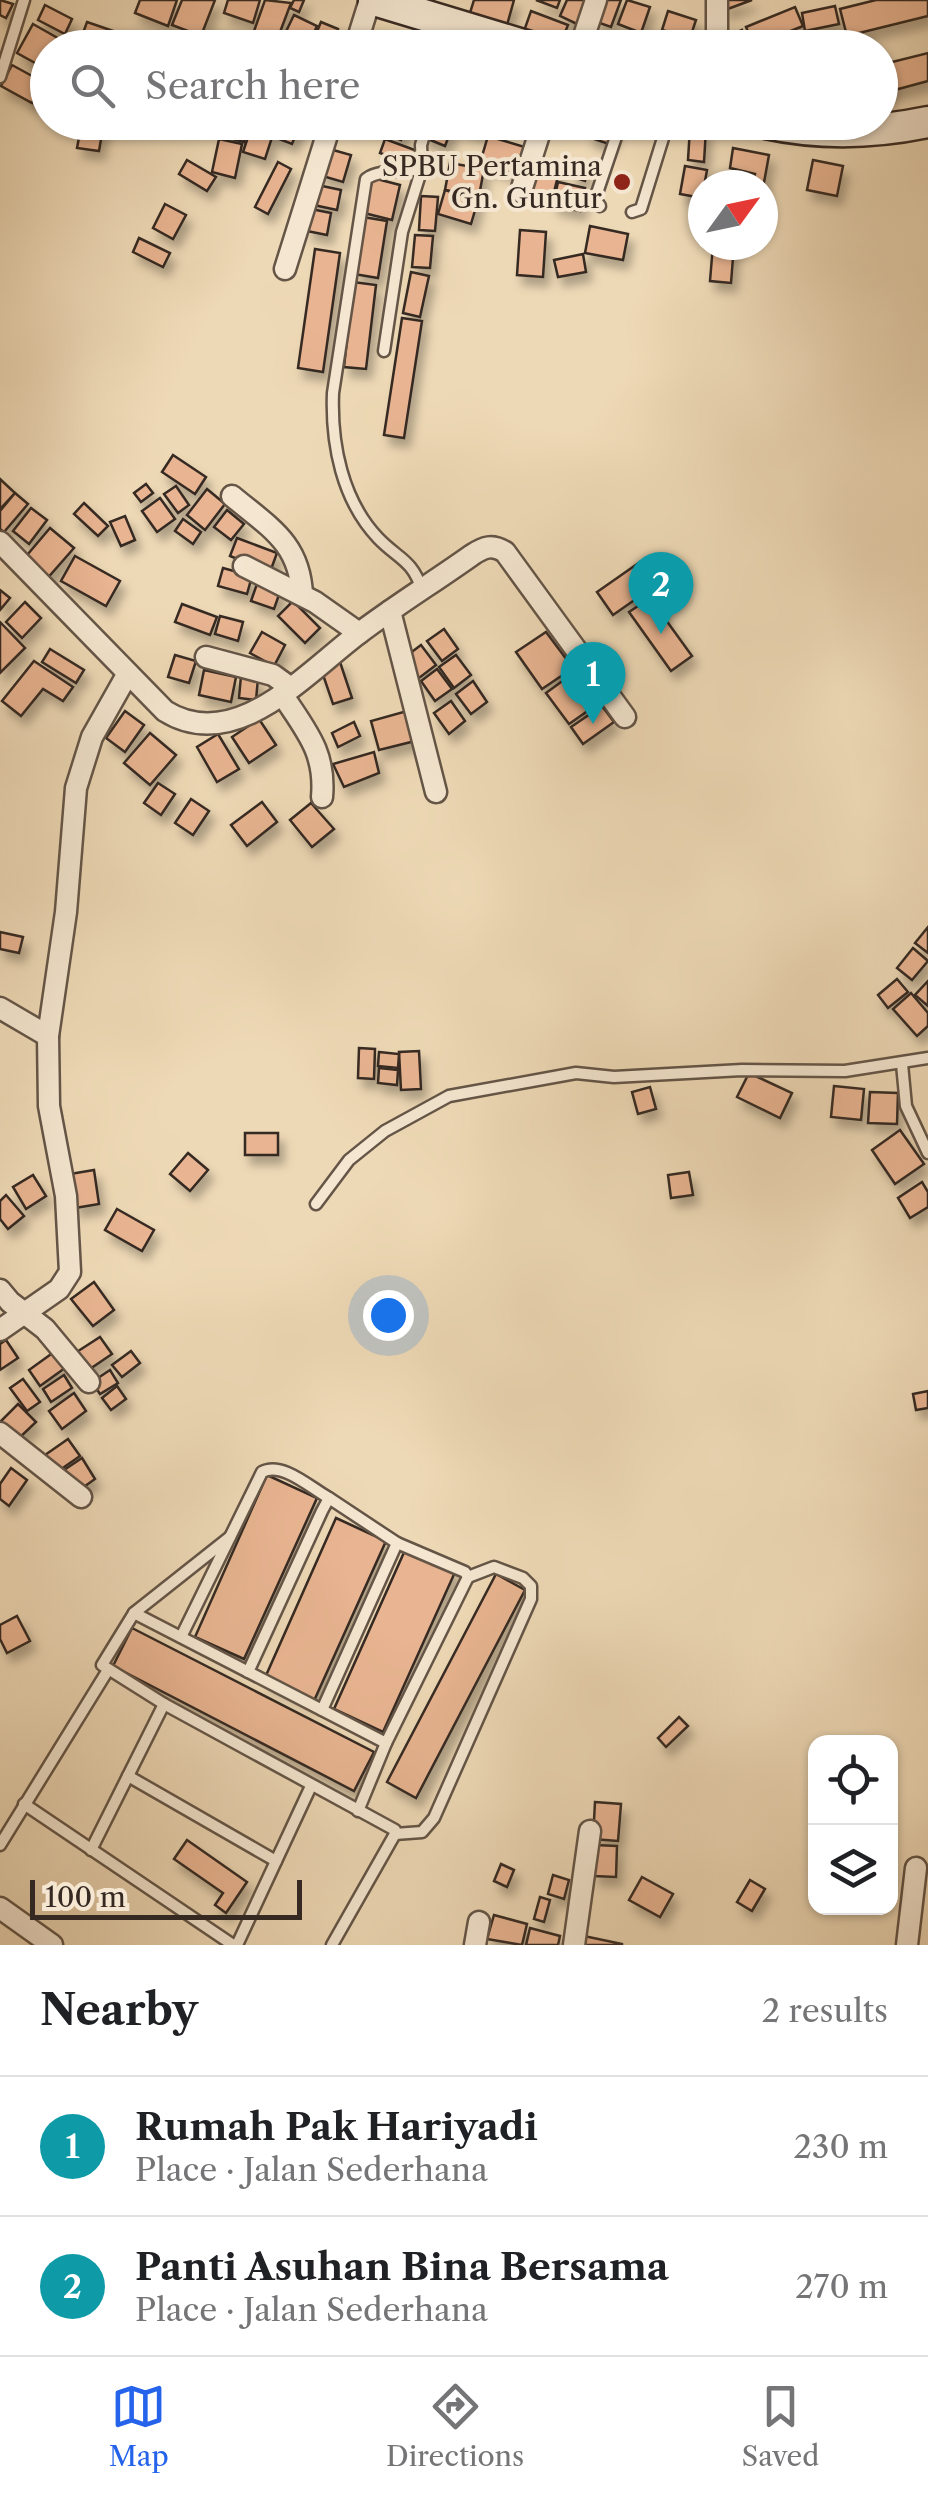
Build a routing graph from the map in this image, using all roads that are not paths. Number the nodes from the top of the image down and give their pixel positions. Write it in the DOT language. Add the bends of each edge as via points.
graph roads {
  1 [pos="24,0"];
  2 [pos="372,0"];
  3 [pos="596,0"];
  4 [pos="717,0"];
  5 [pos="361,30"];
  6 [pos="456,30"];
  7 [pos="586,30"];
  8 [pos="718,30"];
  9 [pos="0,76"];
  10 [pos="928,122"];
  11 [pos="898,126"];
  12 [pos="326,140"];
  13 [pos="422,140"];
  14 [pos="537,140"];
  15 [pos="615,140"];
  16 [pos="662,140"];
  17 [pos="894,140"];
  18 [pos="928,146"];
  19 [pos="422,168"];
  20 [pos="521,191"];
  21 [pos="600,206"];
  22 [pos="632,212"];
  23 [pos="285,269"];
  24 [pos="384,351"];
  25 [pos="232,496"];
  26 [pos="0,542"];
  27 [pos="244,566"];
  28 [pos="422,590"];
  29 [pos="302,595"];
  30 [pos="390,612"];
  31 [pos="358,633"];
  32 [pos="206,658"];
  33 [pos="127,674"];
  34 [pos="286,691"];
  35 [pos="625,717"];
  36 [pos="436,792"];
  37 [pos="322,798"];
  38 [pos="0,1008"];
  39 [pos="48,1036"];
  40 [pos="928,1058"];
  41 [pos="902,1064"];
  42 [pos="928,1154"];
  43 [pos="316,1204"];
  44 [pos="0,1290"];
  45 [pos="24,1313"];
  46 [pos="0,1330"];
  47 [pos="89,1382"];
  48 [pos="0,1433"];
  49 [pos="81,1497"];
  50 [pos="329,1498"];
  51 [pos="230,1537"];
  52 [pos="396,1543"];
  53 [pos="468,1577"];
  54 [pos="134,1612"];
  55 [pos="181,1637"];
  56 [pos="108,1670"];
  57 [pos="248,1672"];
  58 [pos="164,1704"];
  59 [pos="322,1710"];
  60 [pos="386,1743"];
  61 [pos="128,1776"];
  62 [pos="311,1786"];
  63 [pos="24,1804"];
  64 [pos="358,1810"];
  65 [pos="590,1831"];
  66 [pos="395,1834"];
  67 [pos="0,1845"];
  68 [pos="91,1850"];
  69 [pos="276,1861"];
  70 [pos="916,1868"];
  71 [pos="0,1908"];
  72 [pos="479,1922"];
  73 [pos="52,1945"];
  74 [pos="235,1945"];
  75 [pos="332,1945"];
  76 [pos="474,1945"];
  77 [pos="574,1945"];
  78 [pos="908,1945"];
  1 -- 9 [label="lane"];
  2 -- 5 [label="street"];
  2 -- 6 [label="main road"];
  3 -- 7 [label="street"];
  4 -- 8 [label="street"];
  10 -- 11 [label="main road"];
  12 -- 23 [label="street"];
  13 -- 19 [label="lane"];
  14 -- 20 [label="street"];
  15 -- 21 [label="lane" via="595,200"];
  16 -- 22 [label="lane" via="641,209"];
  17 -- 18 [label="main road"];
  19 -- 24 [label="lane" via="402,232"];
  19 -- 28 [label="lane" via="366,179 332,418 340,469 359,512 383,544 410,563"];
  25 -- 29 [label="street" via="296,557"];
  26 -- 33 [label="street"];
  27 -- 29 [label="street"];
  28 -- 30 [label="street"];
  28 -- 35 [label="street" via="482,548 498,548"];
  29 -- 31 [label="street"];
  30 -- 31 [label="street"];
  30 -- 36 [label="street"];
  31 -- 34 [label="street"];
  32 -- 34 [label="street" via="272,676"];
  33 -- 34 [label="street" via="165,711 206,725 251,712"];
  33 -- 39 [label="street" via="92,737 76,788"];
  34 -- 37 [label="street" via="317,748"];
  38 -- 39 [label="street"];
  39 -- 45 [label="street" via="48,1106 66,1196 70,1272 59,1289"];
  40 -- 41 [label="lane"];
  41 -- 42 [label="lane" via="906,1106"];
  41 -- 43 [label="lane" via="846,1071 576,1073 450,1096 385,1131 349,1160"];
  44 -- 45 [label="street"];
  45 -- 46 [label="street"];
  45 -- 47 [label="street"];
  48 -- 49 [label="street"];
  50 -- 51 [label="lane" via="268,1468"];
  50 -- 52 [label="lane"];
  50 -- 57 [label="lane"];
  51 -- 54 [label="lane"];
  51 -- 55 [label="lane"];
  52 -- 53 [label="lane"];
  52 -- 59 [label="lane"];
  53 -- 60 [label="lane"];
  53 -- 66 [label="lane" via="494,1567 523,1578 530,1598 434,1818 422,1832"];
  54 -- 55 [label="lane"];
  54 -- 56 [label="lane" via="102,1661"];
  55 -- 57 [label="lane"];
  56 -- 58 [label="lane"];
  56 -- 63 [label="lane"];
  57 -- 59 [label="lane"];
  58 -- 61 [label="lane"];
  58 -- 62 [label="lane"];
  59 -- 60 [label="lane"];
  60 -- 64 [label="lane"];
  61 -- 68 [label="lane"];
  61 -- 69 [label="lane"];
  62 -- 64 [label="lane"];
  62 -- 69 [label="lane"];
  63 -- 67 [label="lane"];
  63 -- 68 [label="lane"];
  64 -- 66 [label="lane"];
  65 -- 77 [label="street"];
  66 -- 75 [label="lane"];
  68 -- 74 [label="lane"];
  69 -- 74 [label="lane"];
  70 -- 78 [label="street"];
  71 -- 73 [label="street"];
  72 -- 76 [label="street"];
}
